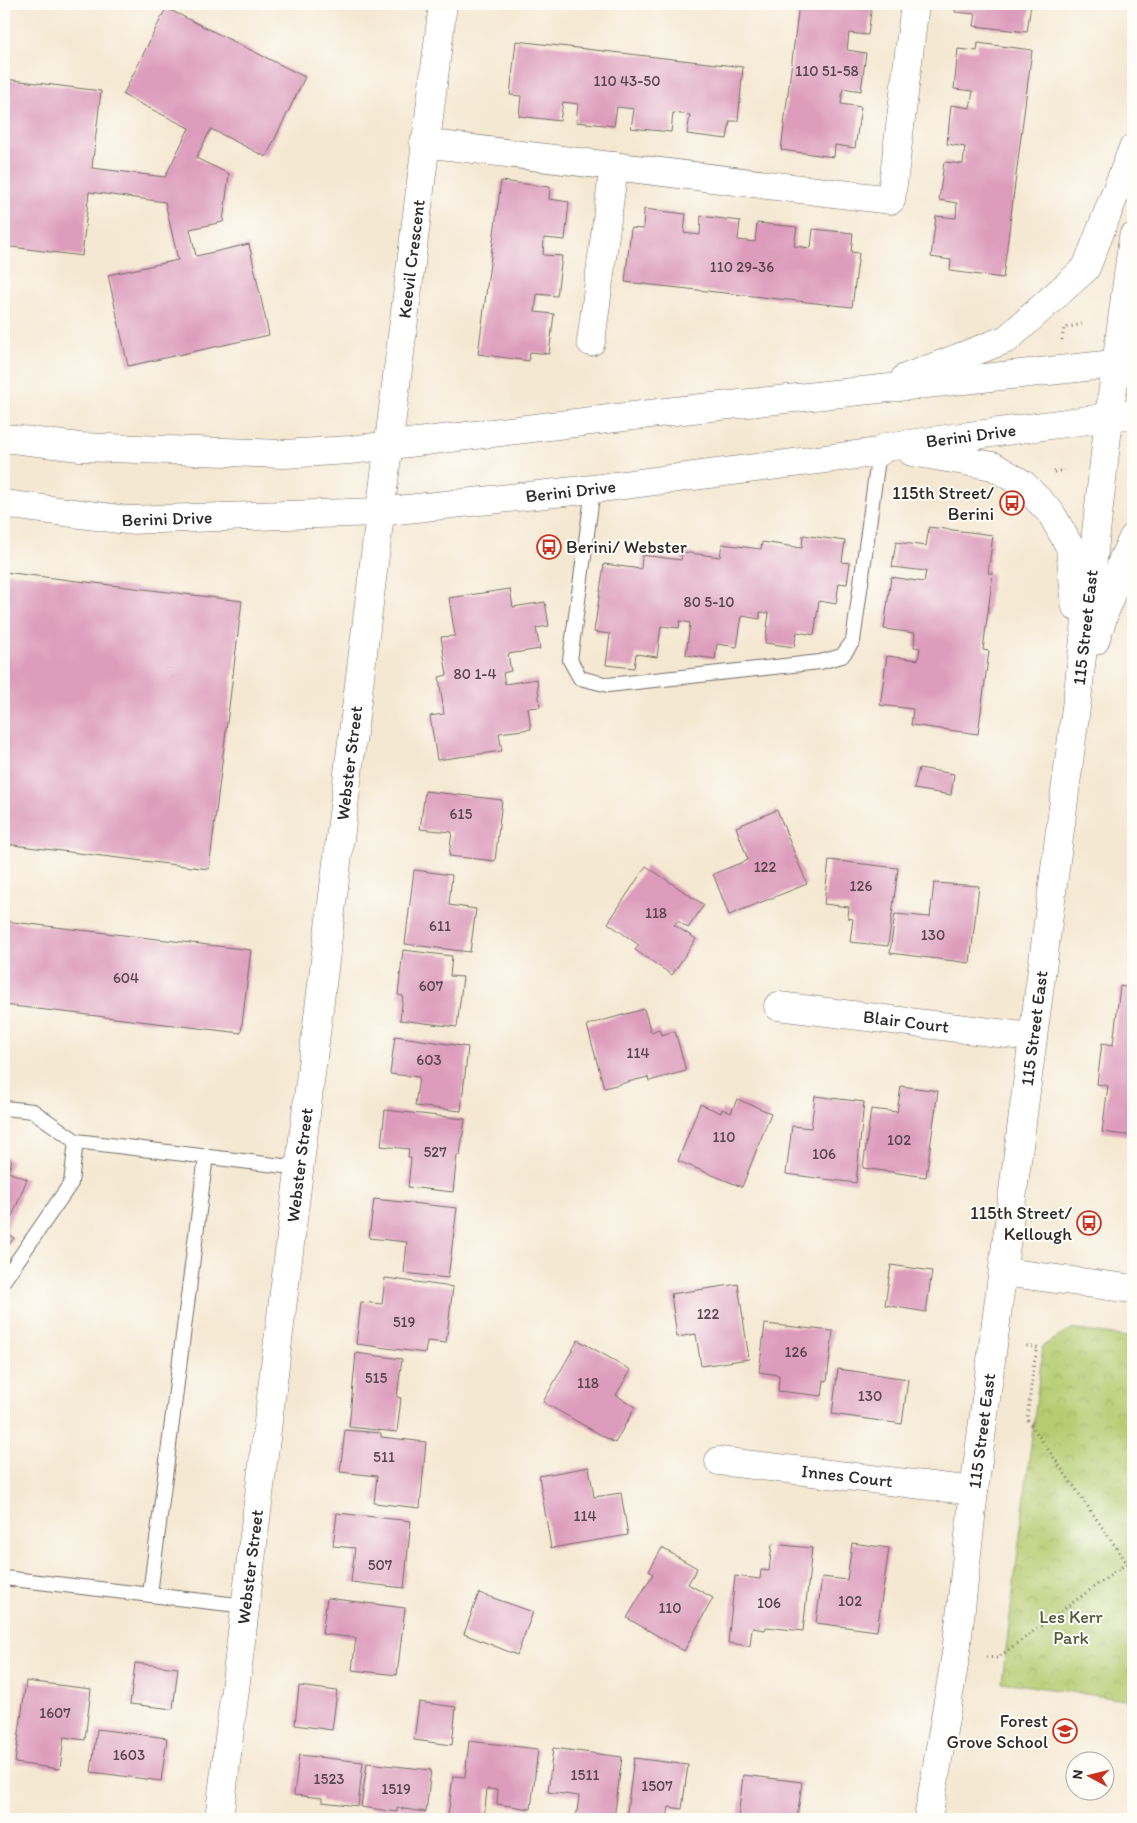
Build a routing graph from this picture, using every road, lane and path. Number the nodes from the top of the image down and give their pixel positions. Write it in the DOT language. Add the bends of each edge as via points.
graph roads {
  1 [pos="443,4"];
  2 [pos="915,4"];
  3 [pos="424,143"];
  4 [pos="1133,148"];
  5 [pos="614,166"];
  6 [pos="1133,237"];
  7 [pos="1082,324"];
  8 [pos="590,342"];
  9 [pos="1062,345"];
  10 [pos="1125,363"];
  11 [pos="866,392"];
  12 [pos="1121,416"];
  13 [pos="4,438"];
  14 [pos="387,447"];
  15 [pos="882,450"];
  16 [pos="593,489"];
  17 [pos="4,504"];
  18 [pos="379,512"];
  19 [pos="1133,538"];
  20 [pos="1078,692"];
  21 [pos="778,1006"];
  22 [pos="1032,1037"];
  23 [pos="4,1108"];
  24 [pos="76,1141"];
  25 [pos="206,1156"];
  26 [pos="300,1168"];
  27 [pos="1004,1272"];
  28 [pos="4,1280"];
  29 [pos="1133,1288"];
  30 [pos="995,1339"];
  31 [pos="719,1461"];
  32 [pos="974,1491"];
  33 [pos="1127,1563"];
  34 [pos="1133,1564"];
  35 [pos="4,1578"];
  36 [pos="150,1594"];
  37 [pos="246,1606"];
  38 [pos="997,1658"];
  39 [pos="219,1819"];
  40 [pos="928,1819"];
  1 -- 3 [label="street, Keevil Crescent"];
  2 -- 5 [label="street" via="891,200"];
  3 -- 5 [label="street"];
  3 -- 14 [label="street, Keevil Crescent"];
  4 -- 11 [label="street" via="1086,268 1007,339"];
  5 -- 8 [label="street"];
  6 -- 10 [label="street, 115 Street East"];
  7 -- 9 [label="path" via="1064,328"];
  10 -- 11 [label="street"];
  10 -- 12 [label="street, 115 Street East"];
  11 -- 14 [label="street" via="683,410"];
  12 -- 15 [label="street, Berini Drive"];
  12 -- 20 [label="street, 115 Street East"];
  13 -- 14 [label="street" via="80,447 284,454"];
  14 -- 18 [label="street, Keevil Crescent"];
  15 -- 16 [label="street, Berini Drive"];
  15 -- 16 [label="lane" via="853,641 842,656 820,662 608,685 580,678 570,660"];
  15 -- 20 [label="street" via="993,466 1023,484 1051,512 1070,547 1075,587"];
  16 -- 18 [label="street, Berini Drive"];
  17 -- 18 [label="street, Berini Drive" via="127,520"];
  18 -- 26 [label="street, Webster Street"];
  19 -- 20 [label="street"];
  20 -- 22 [label="street, 115 Street East"];
  21 -- 22 [label="street, Blair Court"];
  22 -- 27 [label="street, 115 Street East"];
  23 -- 24 [label="lane" via="33,1111"];
  24 -- 25 [label="lane"];
  24 -- 28 [label="lane" via="71,1184"];
  25 -- 26 [label="lane"];
  25 -- 36 [label="lane"];
  26 -- 37 [label="street, Webster Street"];
  27 -- 29 [label="street"];
  27 -- 30 [label="street, 115 Street East"];
  30 -- 32 [label="street, 115 Street East"];
  30 -- 33 [label="path" via="1038,1348 1027,1420"];
  31 -- 32 [label="street, Innes Court"];
  32 -- 40 [label="street, 115 Street East" via="956,1653"];
  33 -- 34 [label="path"];
  33 -- 38 [label="path"];
  35 -- 36 [label="lane"];
  36 -- 37 [label="lane"];
  37 -- 39 [label="street, Webster Street"];
}
